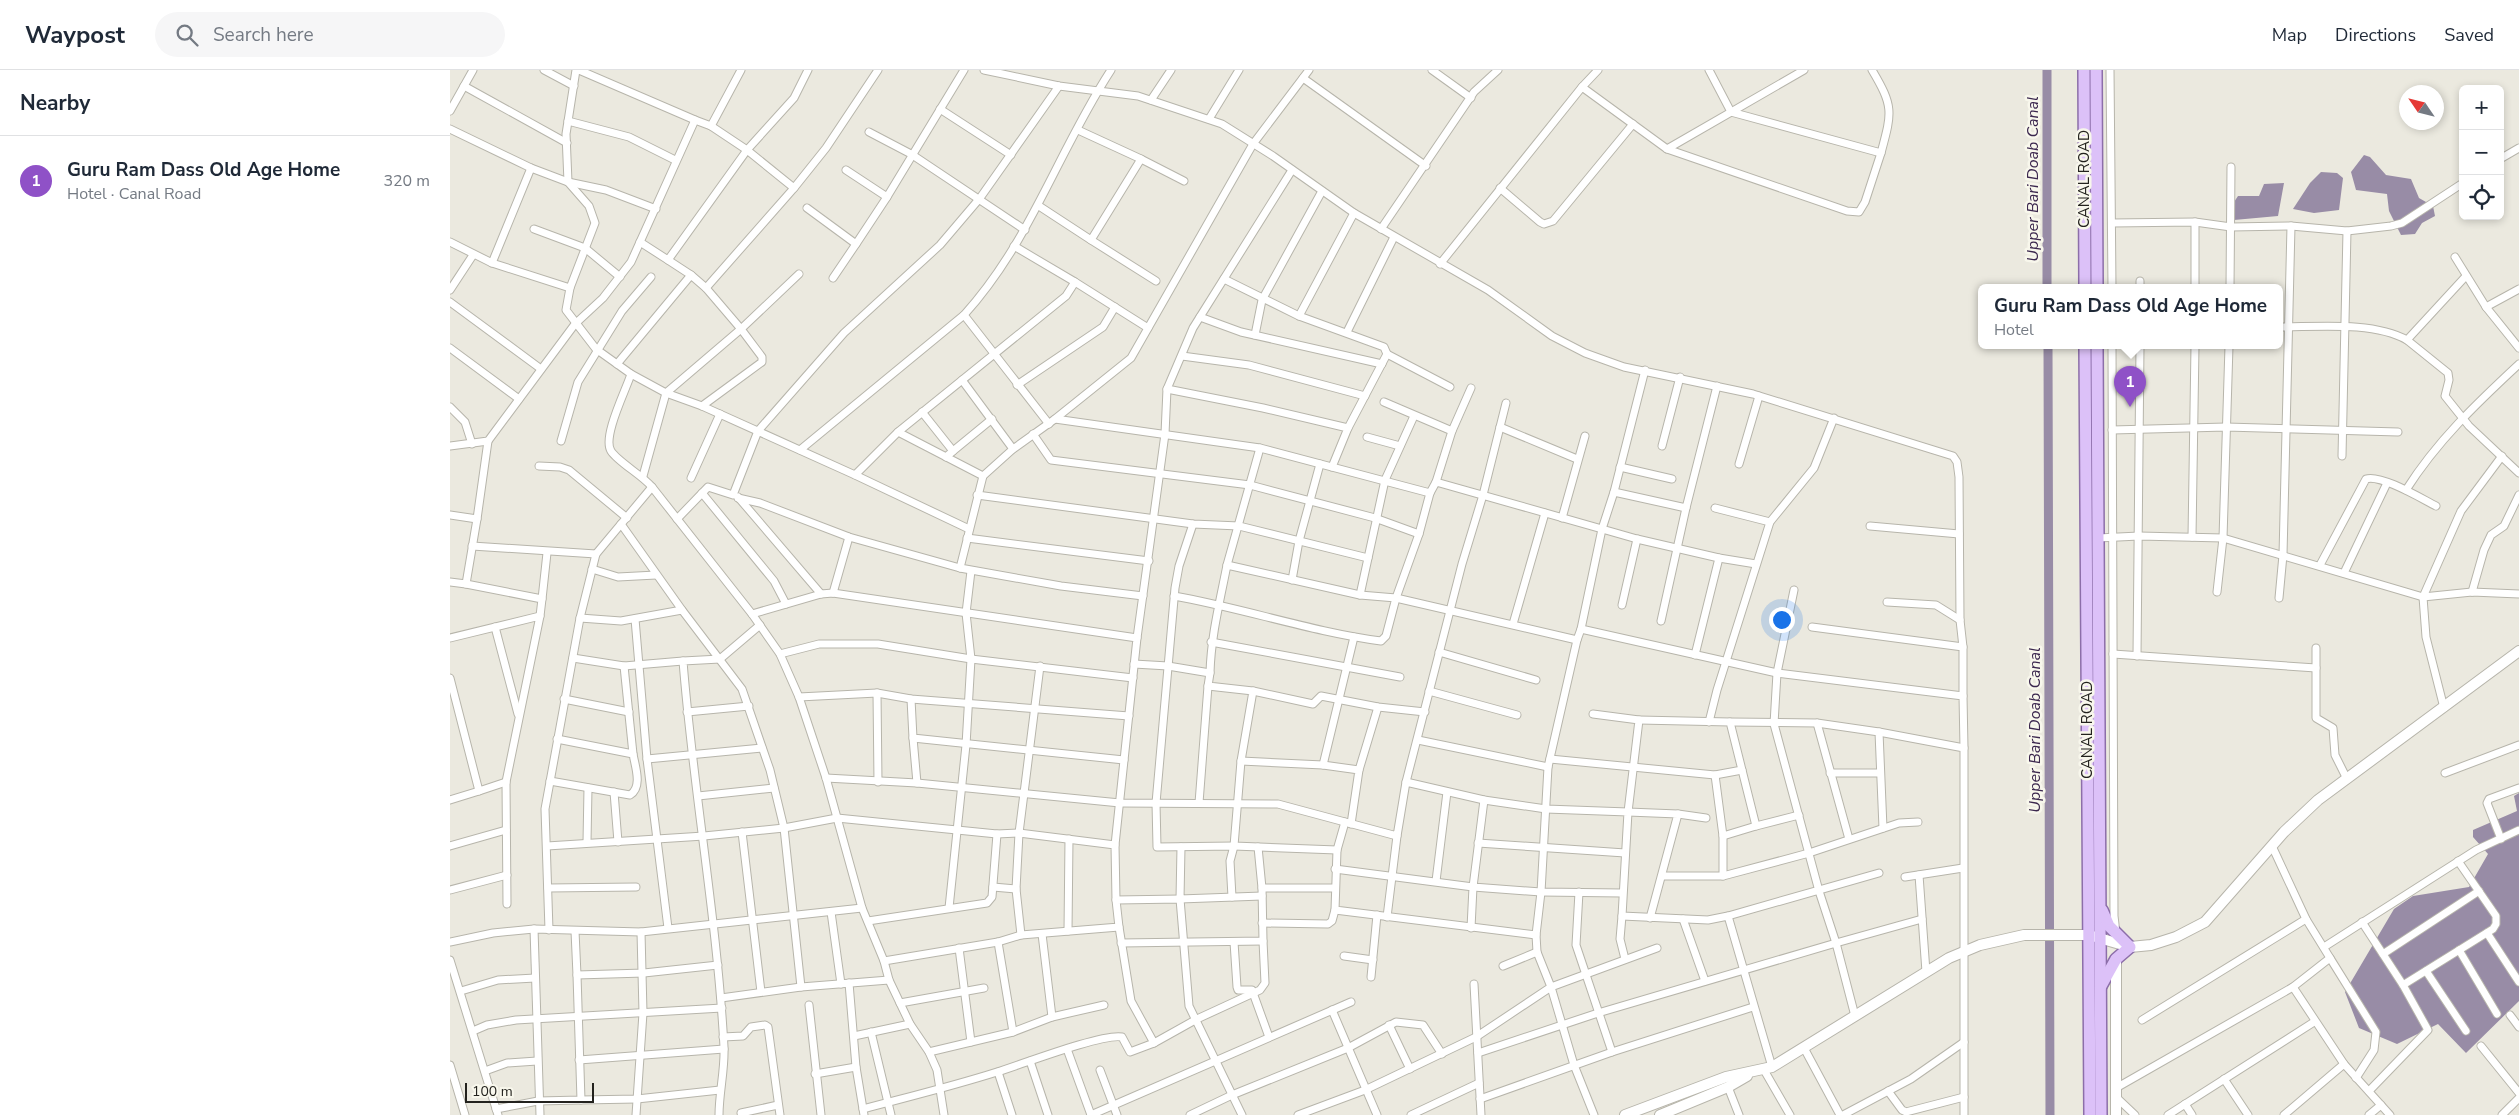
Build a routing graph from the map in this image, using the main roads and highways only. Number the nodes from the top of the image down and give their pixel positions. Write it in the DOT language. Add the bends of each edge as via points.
graph roads {
  1 [pos="2084,70"];
  2 [pos="2096,70"];
  3 [pos="2085,284"];
  4 [pos="2097,284"];
  5 [pos="2085,349"];
  6 [pos="2097,349"];
  7 [pos="2100,905"];
  8 [pos="2094,937"];
  9 [pos="2100,988"];
  10 [pos="2090,1115"];
  11 [pos="2101,1115"];
  1 -- 3 [label="main road, CANAL ROAD"];
  2 -- 4 [label="main road, CANAL ROAD"];
  5 -- 8 [label="main road, CANAL ROAD"];
  6 -- 7 [label="main road, CANAL ROAD"];
  7 -- 8 [label="main road, CANAL ROAD"];
  7 -- 9 [label="main road" via="2109,926 2130,947 2116,959"];
  8 -- 9 [label="main road, CANAL ROAD"];
  8 -- 10 [label="main road, CANAL ROAD"];
  9 -- 11 [label="main road, CANAL ROAD"];
}
